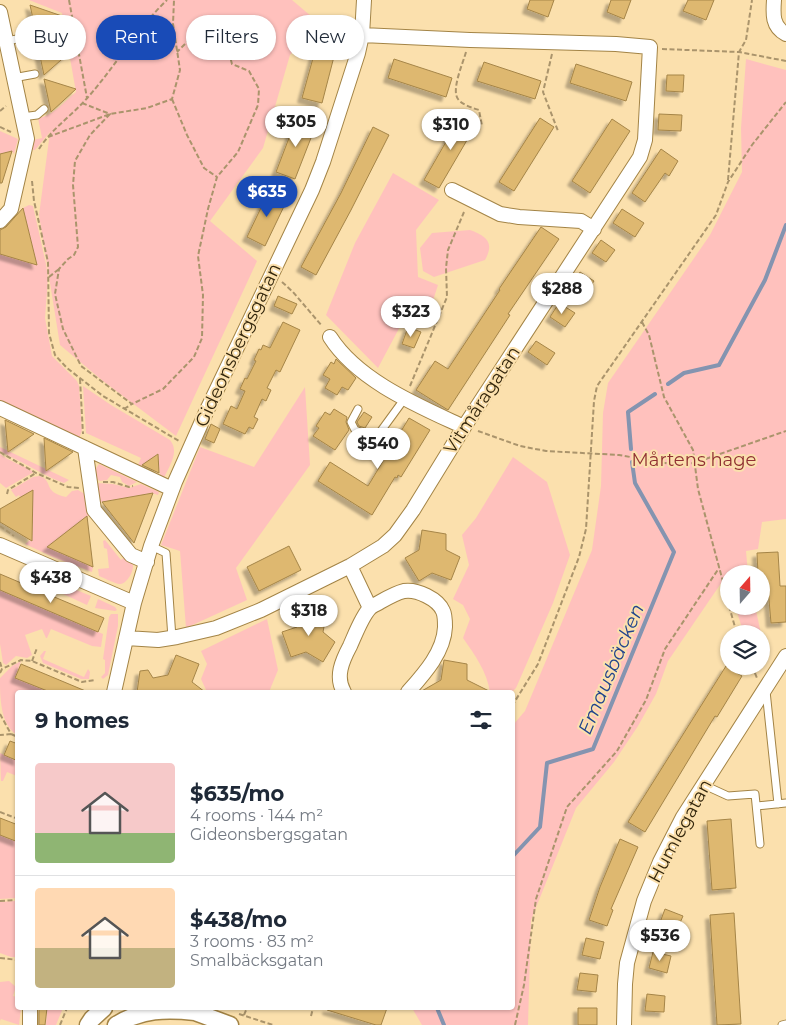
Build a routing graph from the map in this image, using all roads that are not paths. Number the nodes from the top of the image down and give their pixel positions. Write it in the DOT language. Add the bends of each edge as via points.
graph roads {
  1 [pos="364,0"];
  2 [pos="774,0"];
  3 [pos="0,12"];
  4 [pos="363,15"];
  5 [pos="786,34"];
  6 [pos="364,36"];
  7 [pos="15,39"];
  8 [pos="6,41"];
  9 [pos="356,60"];
  10 [pos="36,74"];
  11 [pos="13,78"];
  12 [pos="44,109"];
  13 [pos="22,117"];
  14 [pos="452,190"];
  15 [pos="0,221"];
  16 [pos="594,229"];
  17 [pos="330,338"];
  18 [pos="406,398"];
  19 [pos="0,408"];
  20 [pos="358,409"];
  21 [pos="464,427"];
  22 [pos="84,448"];
  23 [pos="172,489"];
  24 [pos="0,545"];
  25 [pos="152,546"];
  26 [pos="147,562"];
  27 [pos="350,566"];
  28 [pos="134,603"];
  29 [pos="370,608"];
  30 [pos="126,638"];
  31 [pos="172,638"];
  32 [pos="784,662"];
  33 [pos="766,688"];
  34 [pos="114,690"];
  35 [pos="343,690"];
  36 [pos="410,690"];
  37 [pos="704,785"];
  38 [pos="782,804"];
  39 [pos="757,806"];
  40 [pos="760,844"];
  41 [pos="30,1010"];
  42 [pos="102,1010"];
  43 [pos="106,1010"];
  44 [pos="190,1010"];
  45 [pos="786,1024"];
  46 [pos="30,1025"];
  47 [pos="88,1025"];
  48 [pos="117,1025"];
  49 [pos="230,1025"];
  50 [pos="624,1025"];
  51 [pos="782,1025"];
  1 -- 4 [label="street, Gideonsbergsgatan"];
  2 -- 5 [label="street" via="774,20"];
  3 -- 8 [label="street"];
  6 -- 16 [label="street, Vitmåragatan" via="616,44 650,50 645,140 640,157"];
  7 -- 8 [label="lane"];
  8 -- 11 [label="street"];
  9 -- 23 [label="street, Gideonsbergsgatan" via="312,190"];
  10 -- 11 [label="lane"];
  11 -- 13 [label="street"];
  12 -- 13 [label="lane" via="37,115"];
  13 -- 15 [label="street" via="26,139 11,209"];
  14 -- 16 [label="street" via="500,214 581,221"];
  16 -- 21 [label="street, Vitmåragatan"];
  17 -- 18 [label="street" via="363,373"];
  18 -- 20 [label="lane" via="378,435 372,437 355,430 351,422"];
  18 -- 21 [label="street"];
  19 -- 22 [label="street"];
  21 -- 27 [label="street, Vitmåragatan" via="395,534 383,546"];
  22 -- 23 [label="street"];
  22 -- 26 [label="street" via="94,510 131,555"];
  23 -- 25 [label="street, Gideonsbergsgatan"];
  24 -- 28 [label="street"];
  25 -- 26 [label="street, Gideonsbergsgatan"];
  25 -- 31 [label="lane" via="166,553"];
  26 -- 28 [label="street, Gideonsbergsgatan"];
  27 -- 29 [label="street"];
  27 -- 31 [label="street, Vitmåragatan" via="261,610 216,628"];
  28 -- 30 [label="street, Gideonsbergsgatan"];
  29 -- 35 [label="street" via="341,666 339,678"];
  29 -- 36 [label="street" via="405,591 427,596 443,611 442,645"];
  30 -- 31 [label="street, Vitmåragatan"];
  30 -- 34 [label="street, Gideonsbergsgatan"];
  32 -- 33 [label="street, Humlegatan"];
  33 -- 37 [label="street, Humlegatan"];
  33 -- 38 [label="lane"];
  37 -- 39 [label="lane" via="728,796 756,794"];
  37 -- 50 [label="street, Humlegatan" via="660,862 644,901 627,963"];
  38 -- 39 [label="lane"];
  39 -- 40 [label="lane"];
  41 -- 46 [label="street"];
  42 -- 47 [label="street"];
  43 -- 48 [label="street"];
  44 -- 48 [label="street" via="149,1011 129,1017"];
  44 -- 49 [label="street"];
  45 -- 51 [label="lane"];
}
